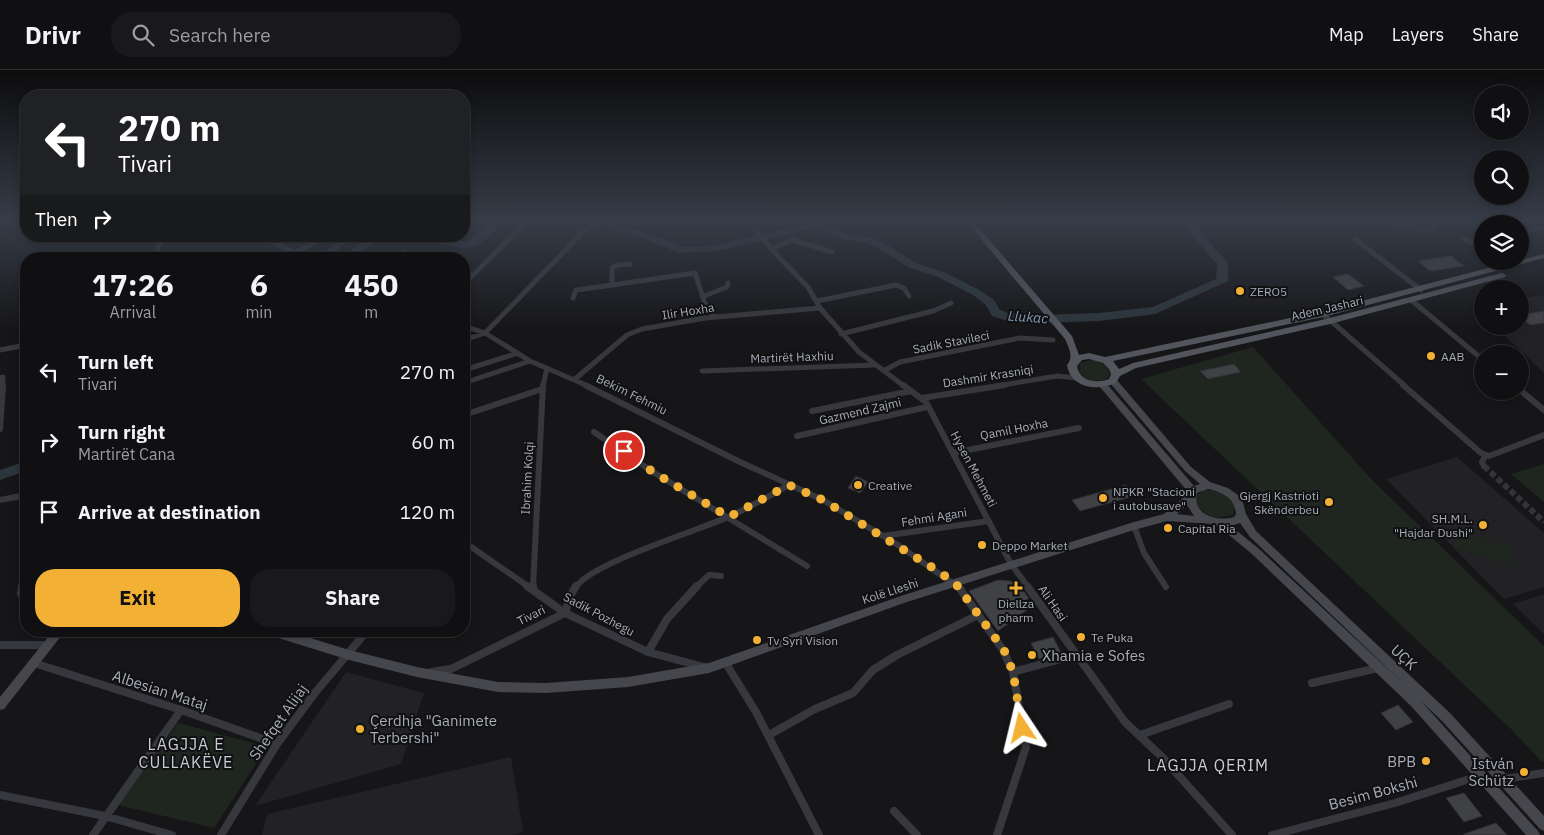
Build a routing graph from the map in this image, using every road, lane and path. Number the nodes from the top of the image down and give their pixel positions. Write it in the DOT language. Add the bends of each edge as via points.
graph roads {
  1 [pos="492,257"];
  2 [pos="559,257"];
  3 [pos="778,257"];
  4 [pos="999,257"];
  5 [pos="1378,257"];
  6 [pos="1541,257"];
  7 [pos="1544,262"];
  8 [pos="630,264"];
  9 [pos="470,278"];
  10 [pos="728,283"];
  11 [pos="612,284"];
  12 [pos="1420,290"];
  13 [pos="704,296"];
  14 [pos="909,296"];
  15 [pos="573,298"];
  16 [pos="1411,300"];
  17 [pos="818,301"];
  18 [pos="951,303"];
  19 [pos="820,308"];
  20 [pos="714,317"];
  21 [pos="1326,318"];
  22 [pos="470,328"];
  23 [pos="485,333"];
  24 [pos="841,334"];
  25 [pos="470,338"];
  26 [pos="1069,338"];
  27 [pos="1053,340"];
  28 [pos="20,346"];
  29 [pos="0,350"];
  30 [pos="1474,352"];
  31 [pos="518,354"];
  32 [pos="1096,357"];
  33 [pos="1105,360"];
  34 [pos="530,361"];
  35 [pos="876,365"];
  36 [pos="1073,365"];
  37 [pos="470,368"];
  38 [pos="547,368"];
  39 [pos="885,370"];
  40 [pos="702,371"];
  41 [pos="710,372"];
  42 [pos="1057,376"];
  43 [pos="0,378"];
  44 [pos="1078,378"];
  45 [pos="1115,378"];
  46 [pos="575,379"];
  47 [pos="470,381"];
  48 [pos="1103,385"];
  49 [pos="542,389"];
  50 [pos="911,390"];
  51 [pos="922,398"];
  52 [pos="1529,398"];
  53 [pos="927,407"];
  54 [pos="1544,410"];
  55 [pos="812,411"];
  56 [pos="470,413"];
  57 [pos="1079,428"];
  58 [pos="0,430"];
  59 [pos="594,432"];
  60 [pos="1544,434"];
  61 [pos="798,436"];
  62 [pos="953,453"];
  63 [pos="1486,455"];
  64 [pos="1484,466"];
  65 [pos="789,485"];
  66 [pos="1207,485"];
  67 [pos="1191,494"];
  68 [pos="20,496"];
  69 [pos="0,500"];
  70 [pos="1240,515"];
  71 [pos="729,517"];
  72 [pos="1167,518"];
  73 [pos="989,521"];
  74 [pos="1216,522"];
  75 [pos="1134,526"];
  76 [pos="881,536"];
  77 [pos="470,546"];
  78 [pos="1011,564"];
  79 [pos="807,566"];
  80 [pos="721,576"];
  81 [pos="956,584"];
  82 [pos="1166,587"];
  83 [pos="533,589"];
  84 [pos="565,613"];
  85 [pos="978,615"];
  86 [pos="55,637"];
  87 [pos="291,637"];
  88 [pos="362,637"];
  89 [pos="0,645"];
  90 [pos="48,645"];
  91 [pos="648,652"];
  92 [pos="349,655"];
  93 [pos="1076,655"];
  94 [pos="725,662"];
  95 [pos="34,663"];
  96 [pos="708,668"];
  97 [pos="1378,668"];
  98 [pos="417,672"];
  99 [pos="1013,672"];
  100 [pos="1312,683"];
  101 [pos="1228,704"];
  102 [pos="0,705"];
  103 [pos="181,710"];
  104 [pos="769,735"];
  105 [pos="1140,735"];
  106 [pos="277,744"];
  107 [pos="1544,773"];
  108 [pos="1482,774"];
  109 [pos="1504,779"];
  110 [pos="0,795"];
  111 [pos="894,811"];
  112 [pos="105,816"];
  113 [pos="1544,825"];
  114 [pos="93,835"];
  115 [pos="172,835"];
  116 [pos="221,835"];
  117 [pos="819,835"];
  118 [pos="917,835"];
  119 [pos="997,835"];
  120 [pos="1232,835"];
  121 [pos="1272,835"];
  122 [pos="1534,835"];
  1 -- 9 [label="street"];
  2 -- 23 [label="street"];
  3 -- 17 [label="street, Hysen Mehmeti"];
  4 -- 26 [label="main road"];
  5 -- 12 [label="street"];
  6 -- 12 [label="main road"];
  7 -- 16 [label="main road, Adem Jashari"];
  8 -- 11 [label="street" via="612,268"];
  10 -- 13 [label="street" via="727,287"];
  11 -- 13 [label="street" via="692,273 696,274"];
  11 -- 15 [label="street" via="582,287 576,290"];
  12 -- 21 [label="main road"];
  13 -- 20 [label="street"];
  14 -- 17 [label="street" via="904,288 896,285"];
  16 -- 21 [label="main road, Adem Jashari"];
  16 -- 30 [label="street"];
  17 -- 19 [label="street, Hysen Mehmeti"];
  18 -- 24 [label="street" via="934,311"];
  19 -- 20 [label="street, Ilir Hoxha"];
  19 -- 24 [label="street, Hysen Mehmeti"];
  20 -- 46 [label="street, Ilir Hoxha" via="642,329 627,335"];
  21 -- 33 [label="main road"];
  21 -- 45 [label="main road, Adem Jashari" via="1133,366"];
  21 -- 63 [label="street"];
  22 -- 23 [label="street, Bekim Fehmiu"];
  23 -- 25 [label="street"];
  23 -- 31 [label="street, Bekim Fehmiu"];
  24 -- 35 [label="street, Hysen Mehmeti"];
  26 -- 32 [label="main road"];
  26 -- 36 [label="main road" via="1074,353"];
  27 -- 39 [label="street, Sadik Stavileci" via="1020,338 900,362"];
  28 -- 29 [label="street"];
  31 -- 34 [label="street, Bekim Fehmiu"];
  31 -- 37 [label="street"];
  32 -- 33 [label="main road"];
  32 -- 36 [label="main road" via="1084,357"];
  33 -- 45 [label="main road" via="1113,367"];
  34 -- 38 [label="street, Bekim Fehmiu"];
  34 -- 47 [label="street"];
  35 -- 39 [label="street, Hysen Mehmeti"];
  35 -- 41 [label="street, Martirët Haxhiu"];
  36 -- 42 [label="street, Dashmir Krasniqi"];
  36 -- 44 [label="main road"];
  38 -- 46 [label="street, Bekim Fehmiu"];
  38 -- 49 [label="street, Ibrahim Kolqi"];
  39 -- 50 [label="street, Hysen Mehmeti"];
  40 -- 41 [label="street"];
  42 -- 44 [label="street, Dashmir Krasniqi"];
  42 -- 51 [label="street, Dashmir Krasniqi"];
  43 -- 58 [label="street" via="3,377"];
  44 -- 48 [label="main road" via="1090,384"];
  45 -- 48 [label="main road"];
  45 -- 66 [label="street, UÇK" via="1188,469"];
  46 -- 65 [label="street, Bekim Fehmiu"];
  48 -- 67 [label="street, UÇK"];
  49 -- 56 [label="street"];
  49 -- 83 [label="street, Ibrahim Kolqi"];
  50 -- 51 [label="street, Hysen Mehmeti"];
  50 -- 55 [label="street"];
  51 -- 53 [label="street, Hysen Mehmeti"];
  52 -- 54 [label="street"];
  53 -- 61 [label="street, Gazmend Zajmi"];
  53 -- 62 [label="street, Hysen Mehmeti"];
  57 -- 62 [label="street, Qamil Hoxha"];
  59 -- 71 [label="street"];
  60 -- 63 [label="street"];
  62 -- 73 [label="street, Hysen Mehmeti"];
  63 -- 64 [label="street" via="1482,462"];
  65 -- 71 [label="street, Tivari"];
  65 -- 76 [label="street, Fehmi Agani" via="823,500"];
  66 -- 67 [label="street"];
  66 -- 70 [label="street, UÇK" via="1232,495 1241,508"];
  67 -- 72 [label="street"];
  67 -- 74 [label="street, UÇK" via="1195,511"];
  68 -- 69 [label="street"];
  70 -- 74 [label="street" via="1237,520"];
  70 -- 109 [label="street, UÇK" via="1253,534 1446,717"];
  71 -- 79 [label="street"];
  71 -- 84 [label="street, Tivari" via="607,565 579,582"];
  72 -- 74 [label="street"];
  72 -- 75 [label="street, Kolë Lleshi"];
  73 -- 76 [label="street, Fehmi Agani"];
  73 -- 78 [label="street, Hysen Mehmeti"];
  74 -- 97 [label="street, UÇK" via="1255,551"];
  75 -- 78 [label="street, Kolë Lleshi"];
  75 -- 82 [label="street" via="1144,554"];
  76 -- 81 [label="street, Fehmi Agani"];
  77 -- 83 [label="street, Sadik Pozhegu"];
  78 -- 81 [label="street, Kolë Lleshi"];
  78 -- 93 [label="street, Ali Hasi"];
  80 -- 91 [label="street" via="709,575 673,608"];
  81 -- 85 [label="street, Fehmi Agani"];
  81 -- 94 [label="street, Kolë Lleshi"];
  83 -- 84 [label="street, Sadik Pozhegu"];
  84 -- 91 [label="street, Sadik Pozhegu"];
  84 -- 98 [label="street, Tivari" via="451,669"];
  85 -- 99 [label="street, Fehmi Agani" via="1004,650"];
  85 -- 104 [label="street" via="897,655 873,670 853,693"];
  86 -- 90 [label="street"];
  87 -- 92 [label="street, Tivari"];
  88 -- 92 [label="street"];
  89 -- 90 [label="street"];
  90 -- 95 [label="street"];
  91 -- 96 [label="street, Sadik Pozhegu"];
  92 -- 98 [label="street, Tivari"];
  92 -- 106 [label="street, Shefqet Alijaj" via="314,694"];
  93 -- 99 [label="street"];
  93 -- 105 [label="street, Ali Hasi" via="1125,722"];
  94 -- 96 [label="street, Kolë Lleshi"];
  94 -- 104 [label="street"];
  95 -- 102 [label="street"];
  95 -- 103 [label="street, Albesian Mataj"];
  96 -- 98 [label="street" via="628,682 546,688 498,687"];
  97 -- 100 [label="street, UÇK"];
  97 -- 108 [label="street, UÇK" via="1415,702"];
  99 -- 119 [label="street, Fehmi Agani" via="1026,747"];
  101 -- 105 [label="street"];
  103 -- 106 [label="street, Albesian Mataj"];
  103 -- 112 [label="street"];
  104 -- 117 [label="street"];
  105 -- 120 [label="street, Ali Hasi"];
  106 -- 116 [label="street, Shefqet Alijaj"];
  107 -- 109 [label="street"];
  108 -- 121 [label="street, Besim Bokshi" via="1395,802"];
  108 -- 122 [label="street, UÇK"];
  109 -- 113 [label="street, UÇK"];
  110 -- 112 [label="street"];
  111 -- 118 [label="street"];
  112 -- 114 [label="street"];
  112 -- 115 [label="street"];
}
